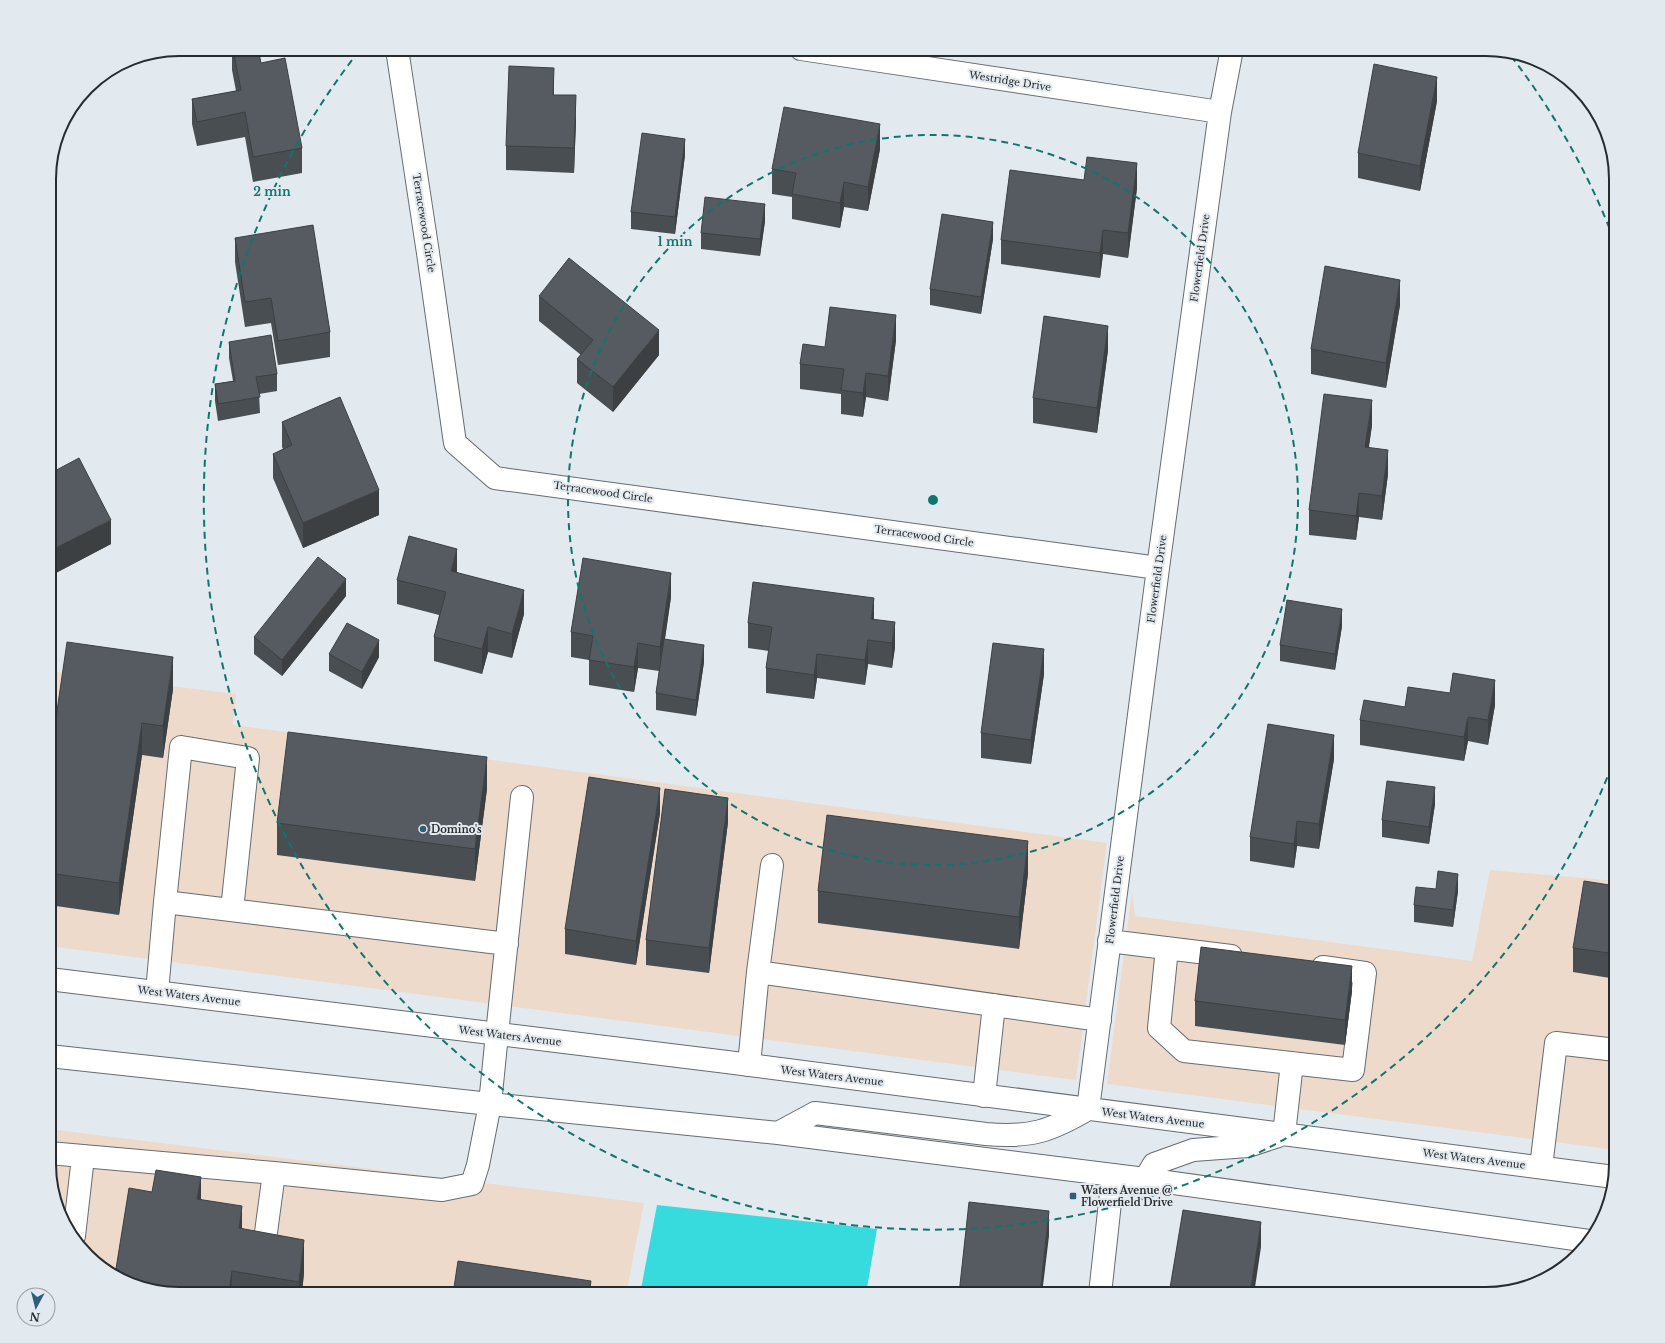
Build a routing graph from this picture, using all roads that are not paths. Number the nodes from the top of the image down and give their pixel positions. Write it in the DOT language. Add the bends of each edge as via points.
graph roads {
  1 [pos="398,56"];
  2 [pos="848,56"];
  3 [pos="1231,56"];
  4 [pos="1220,112"];
  5 [pos="1158,568"];
  6 [pos="522,797"];
  7 [pos="772,865"];
  8 [pos="165,902"];
  9 [pos="232,910"];
  10 [pos="1109,941"];
  11 [pos="506,944"];
  12 [pos="1167,948"];
  13 [pos="1254,959"];
  14 [pos="1302,965"];
  15 [pos="758,972"];
  16 [pos="56,980"];
  17 [pos="157,992"];
  18 [pos="994,1005"];
  19 [pos="1100,1020"];
  20 [pos="497,1034"];
  21 [pos="1609,1049"];
  22 [pos="56,1057"];
  23 [pos="1292,1063"];
  24 [pos="749,1066"];
  25 [pos="984,1096"];
  26 [pos="490,1104"];
  27 [pos="1088,1109"];
  28 [pos="778,1133"];
  29 [pos="1284,1134"];
  30 [pos="56,1154"];
  31 [pos="83,1157"];
  32 [pos="1541,1167"];
  33 [pos="274,1173"];
  34 [pos="1113,1175"];
  35 [pos="1608,1176"];
  36 [pos="1145,1179"];
  37 [pos="75,1228"];
  38 [pos="1582,1240"];
  39 [pos="262,1265"];
  40 [pos="1101,1287"];
  1 -- 5 [label="main road, Terracewood Circle" via="455,443 495,478"];
  2 -- 4 [label="main road, Westridge Drive"];
  3 -- 4 [label="main road, Flowerfield Drive"];
  4 -- 5 [label="main road, Flowerfield Drive"];
  5 -- 10 [label="main road, Flowerfield Drive"];
  6 -- 11 [label="main road"];
  7 -- 15 [label="main road"];
  8 -- 9 [label="main road"];
  8 -- 9 [label="main road" via="181,747 248,758"];
  8 -- 17 [label="main road"];
  9 -- 11 [label="main road"];
  10 -- 12 [label="main road"];
  10 -- 19 [label="main road, Flowerfield Drive"];
  11 -- 20 [label="main road"];
  12 -- 13 [label="main road"];
  12 -- 23 [label="main road" via="1159,1028 1184,1051"];
  14 -- 23 [label="main road" via="1365,973 1353,1070"];
  15 -- 18 [label="main road"];
  15 -- 24 [label="main road"];
  16 -- 17 [label="main road, West Waters Avenue"];
  17 -- 20 [label="main road, West Waters Avenue"];
  18 -- 19 [label="main road"];
  18 -- 25 [label="main road"];
  19 -- 27 [label="main road, Flowerfield Drive"];
  20 -- 24 [label="main road, West Waters Avenue"];
  20 -- 26 [label="main road"];
  21 -- 32 [label="main road" via="1556,1043"];
  22 -- 26 [label="main road"];
  23 -- 29 [label="main road"];
  24 -- 25 [label="main road, West Waters Avenue"];
  25 -- 27 [label="main road, West Waters Avenue"];
  26 -- 28 [label="main road"];
  26 -- 33 [label="main road" via="472,1184 442,1190"];
  27 -- 28 [label="main road" via="1052,1129 1008,1136 815,1113"];
  27 -- 29 [label="main road, West Waters Avenue"];
  28 -- 34 [label="main road"];
  29 -- 32 [label="main road, West Waters Avenue"];
  29 -- 36 [label="main road" via="1248,1146 1193,1150 1154,1164"];
  30 -- 31 [label="main road"];
  31 -- 33 [label="main road"];
  31 -- 37 [label="main road"];
  32 -- 35 [label="main road, West Waters Avenue"];
  33 -- 39 [label="main road"];
  34 -- 36 [label="main road"];
  34 -- 40 [label="main road"];
  36 -- 38 [label="main road"];
}
